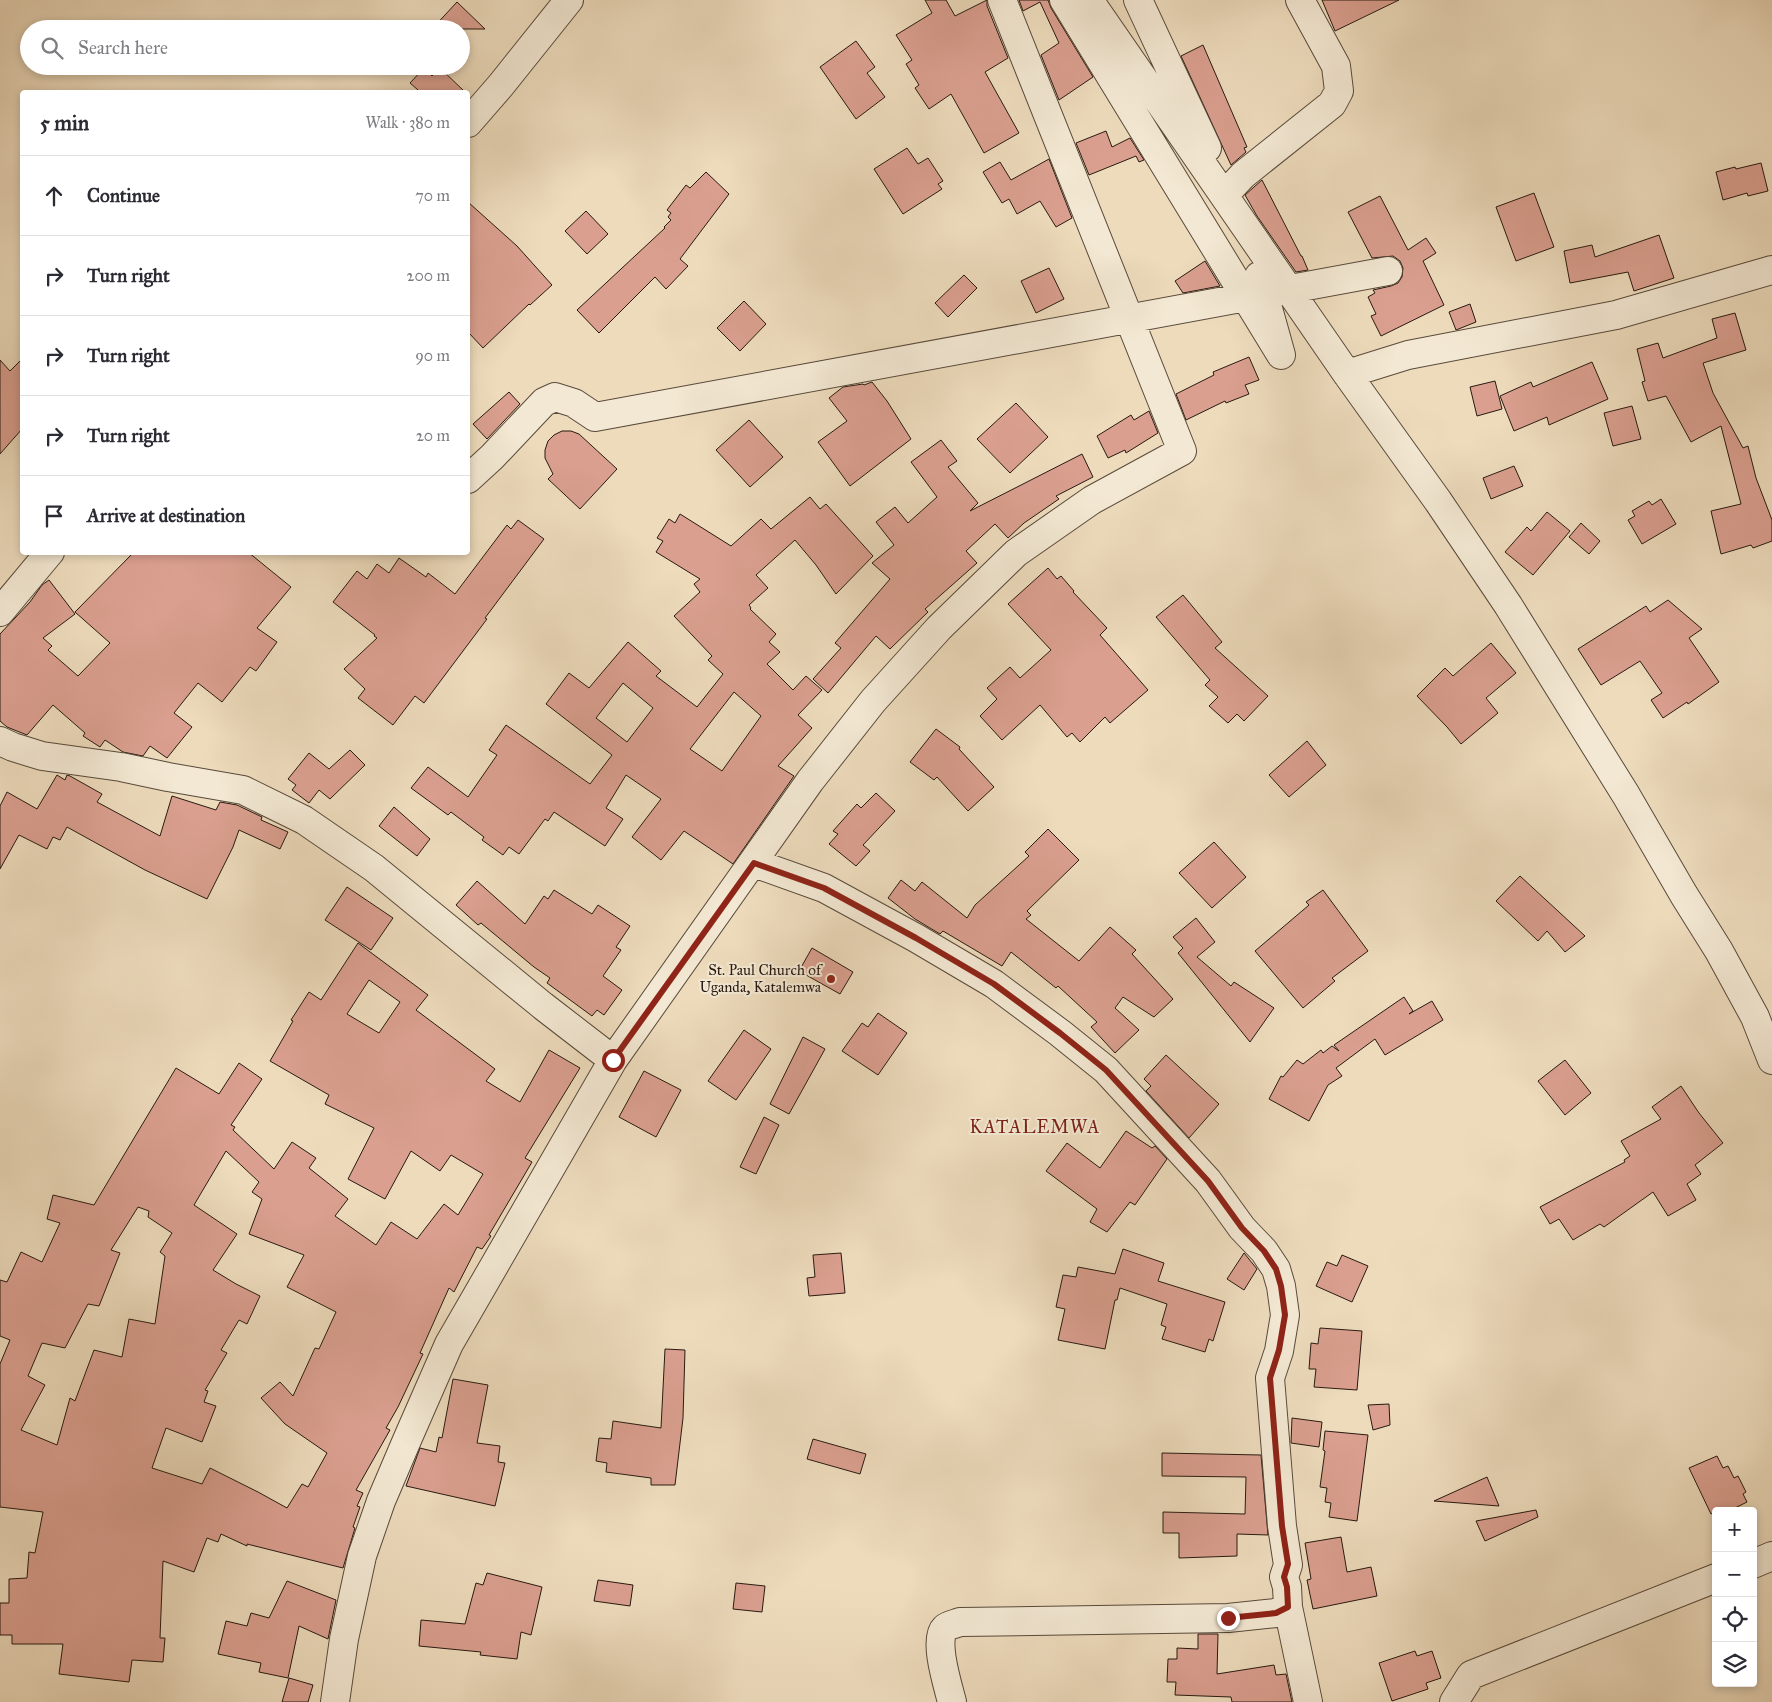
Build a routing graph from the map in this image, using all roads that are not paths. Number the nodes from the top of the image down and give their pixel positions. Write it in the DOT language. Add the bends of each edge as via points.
graph roads {
  1 [pos="569,0"];
  2 [pos="1002,0"];
  3 [pos="1064,0"];
  4 [pos="1088,0"];
  5 [pos="1138,0"];
  6 [pos="1300,0"];
  7 [pos="470,121"];
  8 [pos="1228,192"];
  9 [pos="1772,270"];
  10 [pos="1388,271"];
  11 [pos="1347,374"];
  12 [pos="470,477"];
  13 [pos="48,555"];
  14 [pos="0,612"];
  15 [pos="0,741"];
  16 [pos="754,863"];
  17 [pos="613,1060"];
  18 [pos="1772,1060"];
  19 [pos="1772,1556"];
  20 [pos="1757,1562"];
  21 [pos="1712,1580"];
  22 [pos="1288,1607"];
  23 [pos="335,1702"];
  24 [pos="952,1702"];
  25 [pos="1308,1702"];
  26 [pos="1454,1702"];
  1 -- 7 [label="street"];
  2 -- 16 [label="street" via="1182,452 1092,500 1016,552 939,628 873,701 810,781"];
  3 -- 8 [label="street" via="1281,355 1257,269"];
  4 -- 11 [label="street"];
  5 -- 8 [label="street"];
  6 -- 8 [label="street" via="1336,66 1340,91 1332,104 1248,170"];
  9 -- 11 [label="street" via="1616,315 1408,355"];
  10 -- 12 [label="street" via="595,417 574,403 555,397 544,402"];
  11 -- 18 [label="street" via="1508,605 1626,795 1719,951 1755,1017"];
  13 -- 14 [label="street"];
  15 -- 17 [label="street" via="42,756 242,790 304,820 374,868"];
  16 -- 17 [label="street"];
  16 -- 22 [label="street" via="824,888 916,938 994,984 1060,1033 1106,1070 1126,1091 1208,1181 1242,1228 1264,1251 1276,1269 1285,1315 1270,1378 1288,1564 1284,1577"];
  17 -- 23 [label="street" via="449,1344 403,1449 362,1556 344,1639"];
  19 -- 20 [label="street"];
  21 -- 26 [label="street" via="1471,1675"];
  22 -- 24 [label="street" via="1276,1613 1228,1618 953,1624 946,1626 939,1644"];
  22 -- 25 [label="street"];
}
